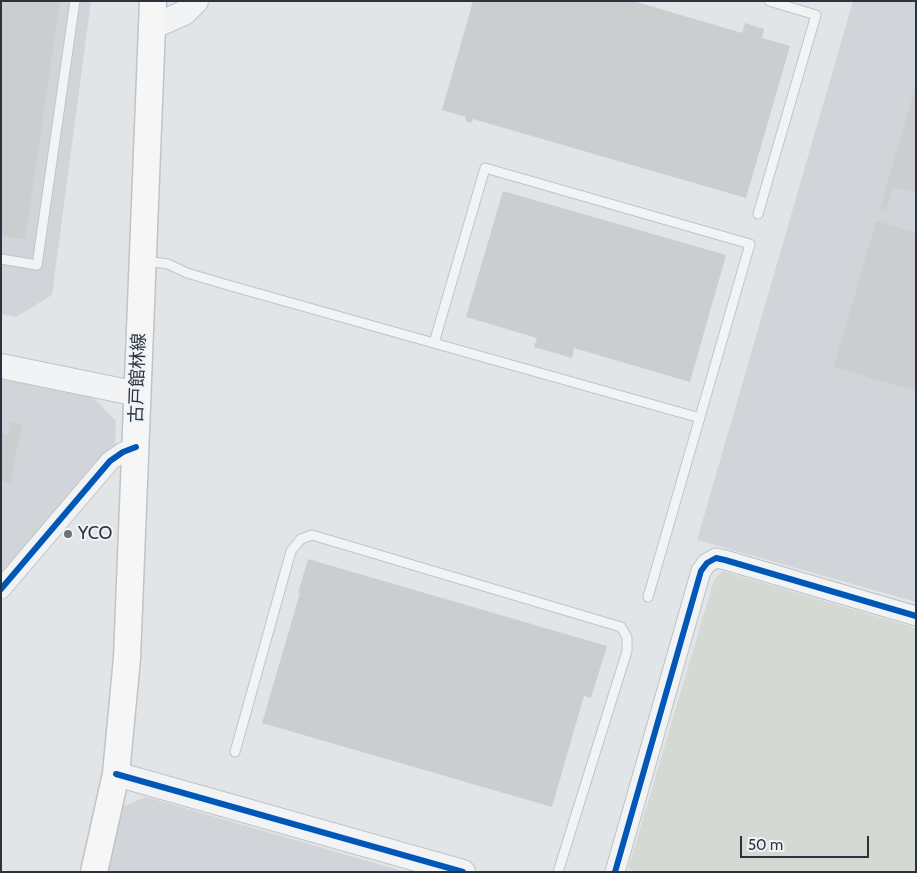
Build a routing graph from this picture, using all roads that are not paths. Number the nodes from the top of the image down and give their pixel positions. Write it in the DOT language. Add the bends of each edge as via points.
graph roads {
  1 [pos="75,1"];
  2 [pos="153,1"];
  3 [pos="196,1"];
  4 [pos="769,1"];
  5 [pos="152,28"];
  6 [pos="758,214"];
  7 [pos="1,259"];
  8 [pos="143,261"];
  9 [pos="434,343"];
  10 [pos="1,366"];
  11 [pos="138,394"];
  12 [pos="700,418"];
  13 [pos="136,447"];
  14 [pos="1,589"];
  15 [pos="648,597"];
  16 [pos="916,616"];
  17 [pos="235,752"];
  18 [pos="116,774"];
  19 [pos="94,872"];
  20 [pos="463,872"];
  21 [pos="558,872"];
  22 [pos="615,872"];
  1 -- 7 [label="lane" via="37,265"];
  2 -- 5 [label="main road, 古戸館林線"];
  3 -- 5 [label="street" via="184,13"];
  4 -- 6 [label="lane" via="816,15"];
  5 -- 8 [label="main road, 古戸館林線"];
  8 -- 9 [label="lane" via="168,264 187,273"];
  8 -- 11 [label="main road, 古戸館林線"];
  9 -- 12 [label="lane"];
  9 -- 12 [label="lane" via="485,168 750,244"];
  10 -- 11 [label="street"];
  11 -- 13 [label="main road, 古戸館林線"];
  12 -- 15 [label="lane"];
  13 -- 14 [label="street" via="110,461"];
  13 -- 18 [label="main road, 古戸館林線" via="127,658"];
  16 -- 22 [label="street" via="725,560 716,558 707,563 701,571"];
  17 -- 21 [label="lane" via="291,551 301,539 312,535 621,627 627,637 627,651"];
  18 -- 19 [label="main road, 古戸館林線"];
  18 -- 20 [label="street"];
}
